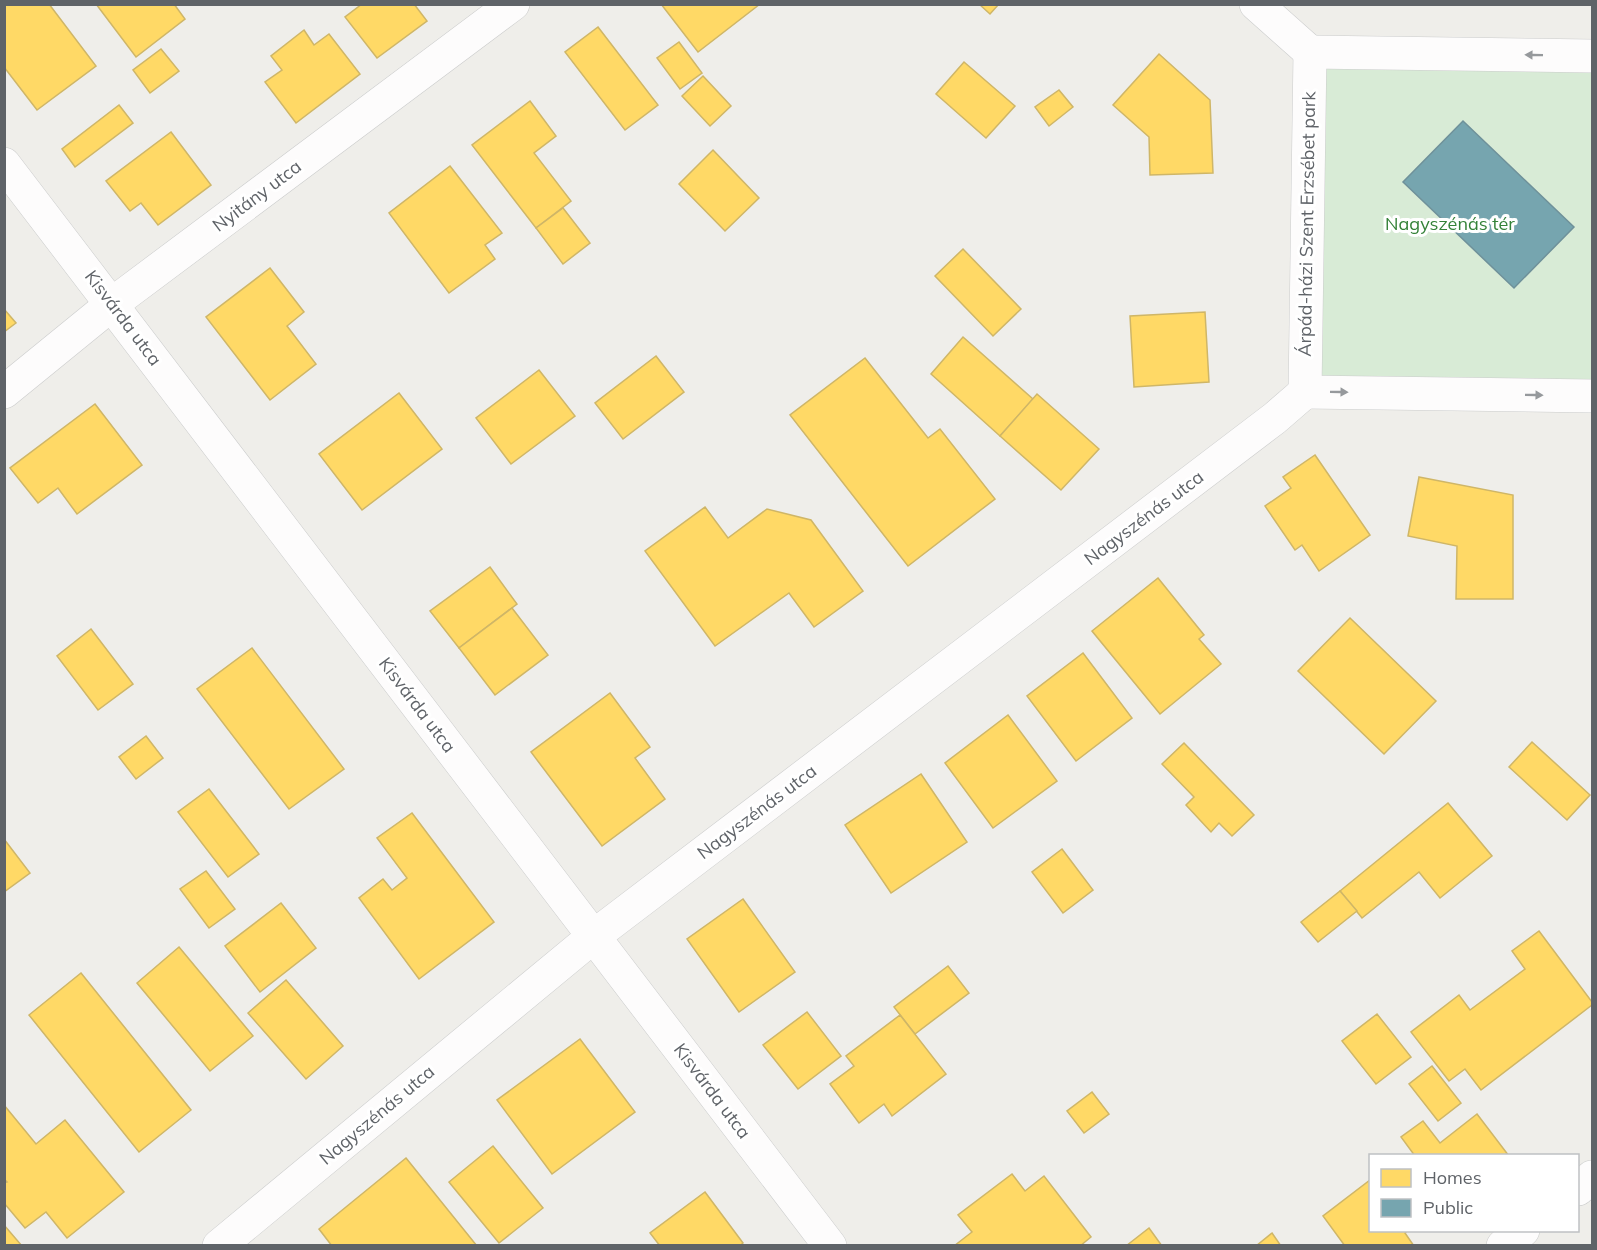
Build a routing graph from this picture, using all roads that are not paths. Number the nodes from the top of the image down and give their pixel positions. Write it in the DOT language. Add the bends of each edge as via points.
graph roads {
  1 [pos="513,4"];
  2 [pos="1256,4"];
  3 [pos="1310,52"];
  4 [pos="1593,56"];
  5 [pos="4,164"];
  6 [pos="112,304"];
  7 [pos="4,392"];
  8 [pos="1305,392"];
  9 [pos="1593,396"];
  10 [pos="594,936"];
  11 [pos="1593,1177"];
  12 [pos="1579,1188"];
  13 [pos="1520,1232"];
  14 [pos="219,1245"];
  15 [pos="830,1245"];
  16 [pos="1503,1245"];
  1 -- 6 [label="street, Nyitány utca"];
  2 -- 3 [label="street"];
  4 -- 3 [label="street, one-way"];
  3 -- 8 [label="street, Árpád-házi Szent Erzsébet park"];
  5 -- 6 [label="street, Kisvárda utca"];
  6 -- 7 [label="street, Nyitány utca"];
  6 -- 10 [label="street, Kisvárda utca"];
  8 -- 9 [label="street, one-way"];
  8 -- 10 [label="street, Nagyszénás utca"];
  10 -- 14 [label="street, Nagyszénás utca"];
  10 -- 15 [label="street, Kisvárda utca"];
  11 -- 12 [label="street"];
  13 -- 16 [label="street"];
}
